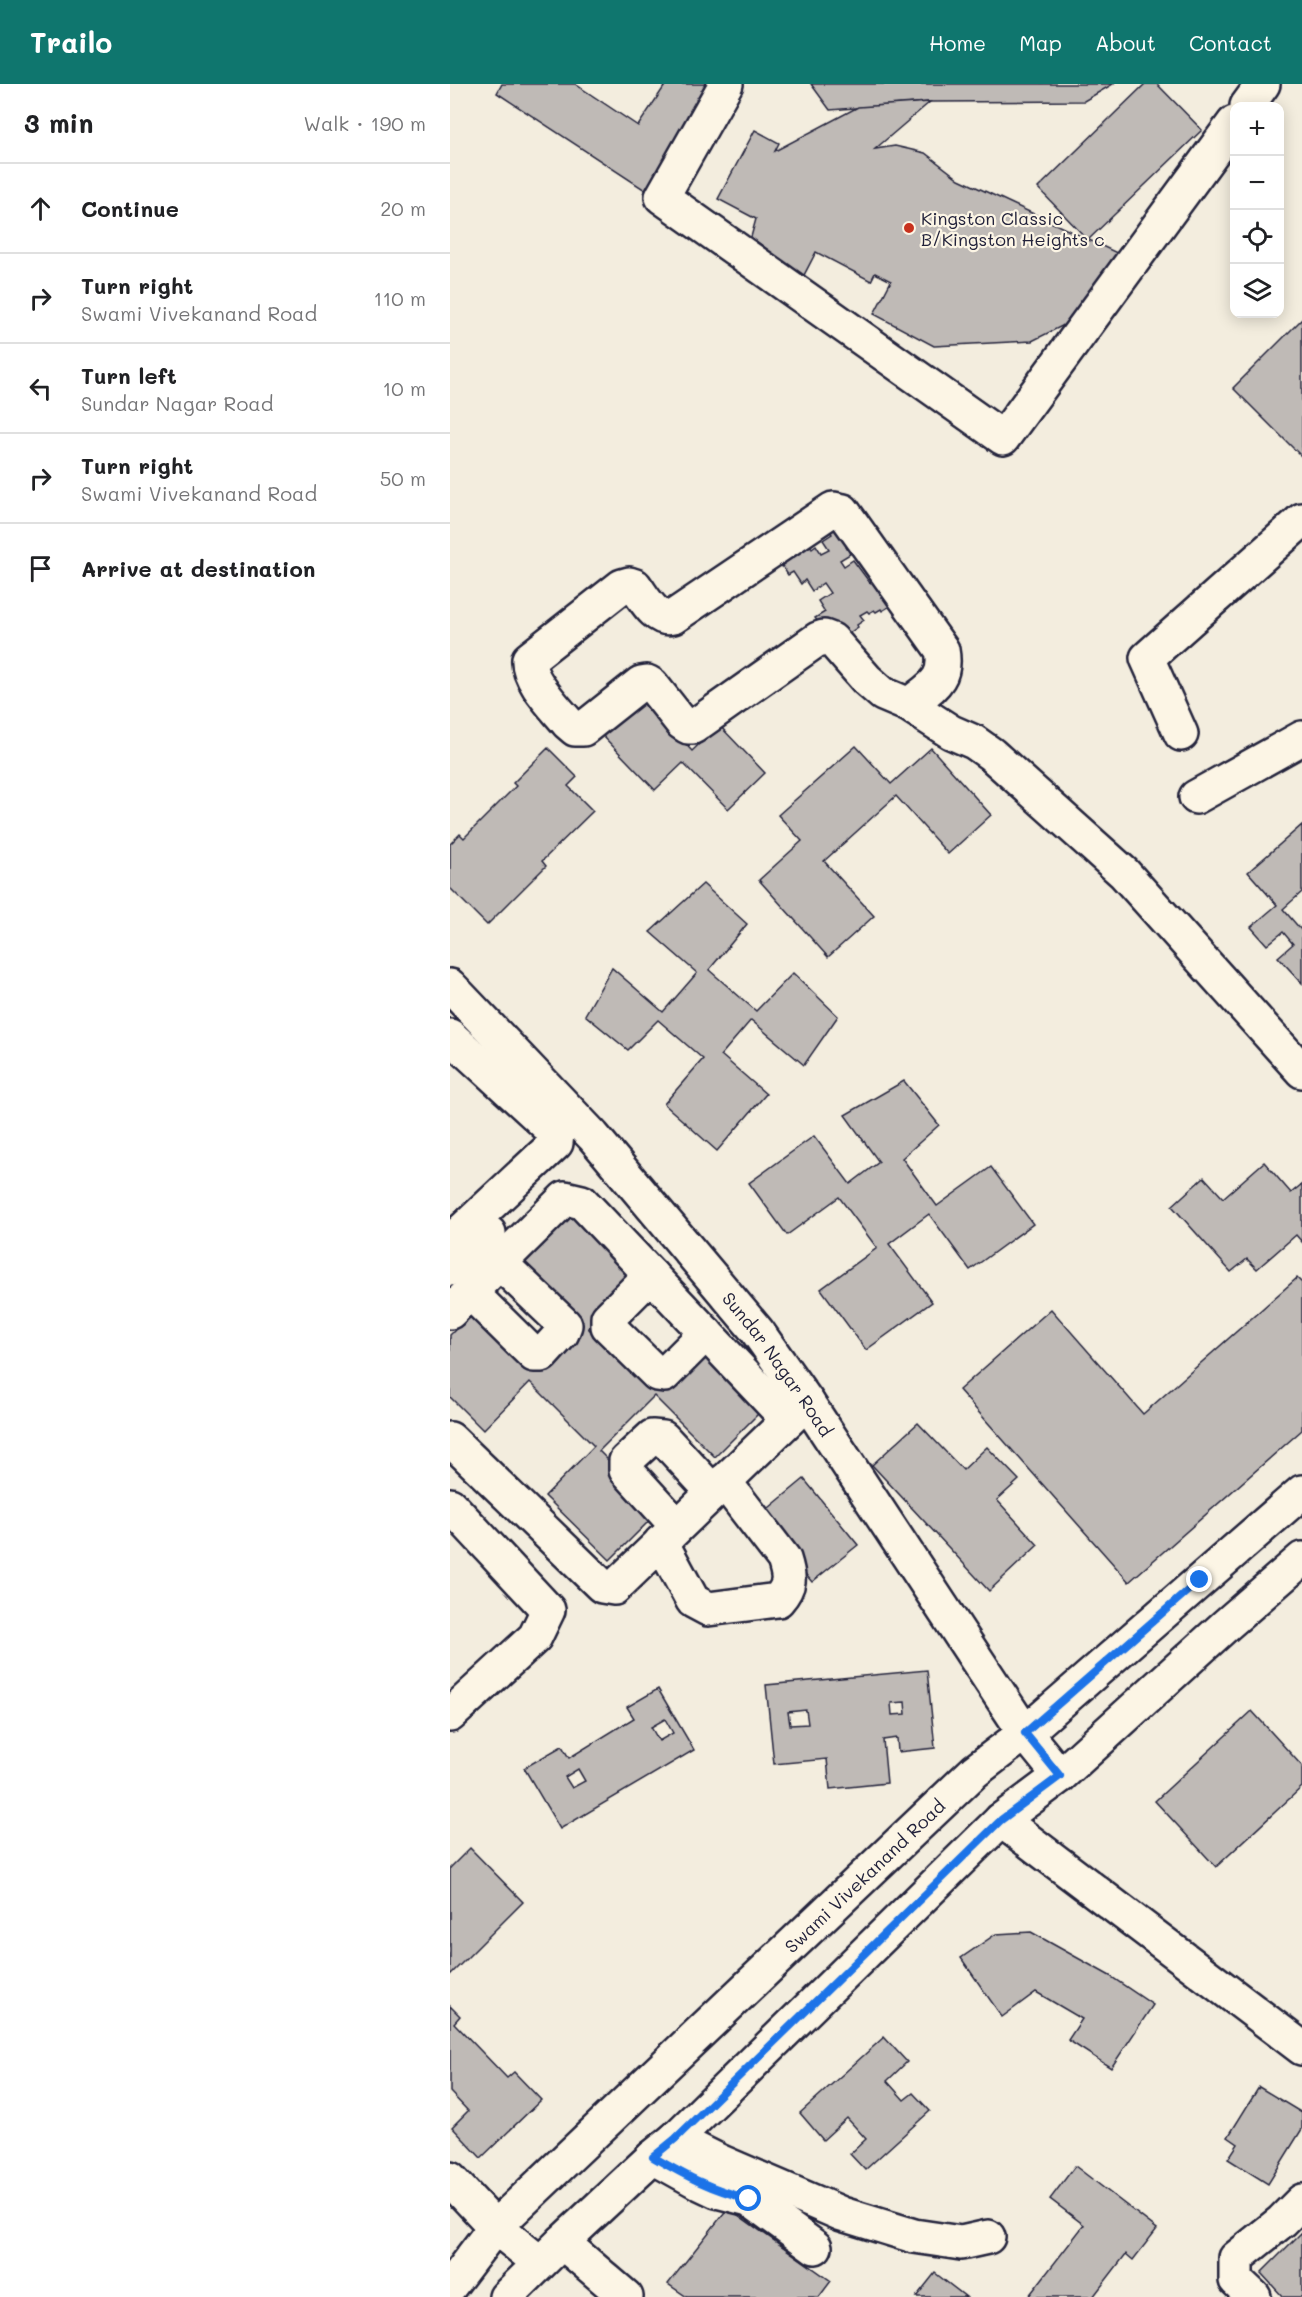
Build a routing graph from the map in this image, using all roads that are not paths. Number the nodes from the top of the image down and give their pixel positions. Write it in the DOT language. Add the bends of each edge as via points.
graph roads {
  1 [pos="726,84"];
  2 [pos="1263,84"];
  3 [pos="1250,102"];
  4 [pos="1230,128"];
  5 [pos="1302,520"];
  6 [pos="909,705"];
  7 [pos="1181,734"];
  8 [pos="1302,738"];
  9 [pos="1196,797"];
  10 [pos="454,996"];
  11 [pos="450,1036"];
  12 [pos="1302,1071"];
  13 [pos="593,1136"];
  14 [pos="450,1242"];
  15 [pos="500,1263"];
  16 [pos="651,1275"];
  17 [pos="457,1291"];
  18 [pos="706,1333"];
  19 [pos="797,1411"];
  20 [pos="450,1439"];
  21 [pos="719,1486"];
  22 [pos="1302,1492"];
  23 [pos="450,1505"];
  24 [pos="669,1534"];
  25 [pos="1302,1559"];
  26 [pos="450,1715"];
  27 [pos="1025,1733"];
  28 [pos="1060,1776"];
  29 [pos="1001,1820"];
  30 [pos="1302,2048"];
  31 [pos="664,2148"];
  32 [pos="450,2180"];
  33 [pos="1302,2200"];
  34 [pos="495,2227"];
  35 [pos="988,2237"];
  36 [pos="815,2247"];
  37 [pos="551,2253"];
  38 [pos="450,2286"];
  39 [pos="513,2295"];
  40 [pos="626,2297"];
  41 [pos="1254,2297"];
  1 -- 4 [label="street" via="662,197 1003,438"];
  2 -- 3 [label="street"];
  5 -- 7 [label="street" via="1147,658"];
  6 -- 6 [label="street" via="944,670 942,650 843,511 837,509 673,617 660,616 635,586 622,586 529,659 528,666 532,678 575,729 583,729 647,682 682,723 693,727 824,637 838,644 883,694"];
  6 -- 12 [label="street" via="991,754 1124,873"];
  8 -- 9 [label="street"];
  10 -- 13 [label="street, Sundar Nagar Road"];
  11 -- 14 [label="street" via="557,1134 556,1143"];
  13 -- 17 [label="street"];
  13 -- 19 [label="street, Sundar Nagar Road" via="757,1331"];
  15 -- 16 [label="street" via="565,1198 582,1202"];
  15 -- 17 [label="street"];
  15 -- 17 [label="street" via="565,1325 542,1355 534,1355"];
  16 -- 18 [label="street"];
  16 -- 18 [label="street" via="608,1318 608,1326 657,1374 664,1375"];
  18 -- 19 [label="street"];
  19 -- 21 [label="street"];
  19 -- 27 [label="street, Sundar Nagar Road"];
  20 -- 24 [label="street" via="602,1586 614,1588"];
  21 -- 24 [label="street"];
  21 -- 24 [label="street" via="663,1438 652,1437 626,1461 626,1470"];
  21 -- 24 [label="street" via="784,1559 789,1573 787,1589 778,1600 708,1609 693,1601"];
  22 -- 27 [label="street, Swami Vivekanand Road"];
  23 -- 26 [label="street" via="548,1610 535,1637"];
  25 -- 28 [label="street"];
  27 -- 28 [label="street, Sundar Nagar Road"];
  27 -- 34 [label="street, Swami Vivekanand Road" via="975,1771"];
  28 -- 29 [label="street"];
  29 -- 30 [label="street"];
  29 -- 31 [label="street"];
  31 -- 35 [label="street" via="721,2162 842,2214 914,2236 961,2243"];
  31 -- 36 [label="street" via="698,2182 749,2199"];
  31 -- 37 [label="street"];
  32 -- 34 [label="street"];
  33 -- 41 [label="street" via="1236,2258 1236,2280"];
  34 -- 37 [label="street"];
  34 -- 38 [label="street, Swami Vivekanand Road"];
  37 -- 39 [label="street"];
  37 -- 40 [label="street"];
}
